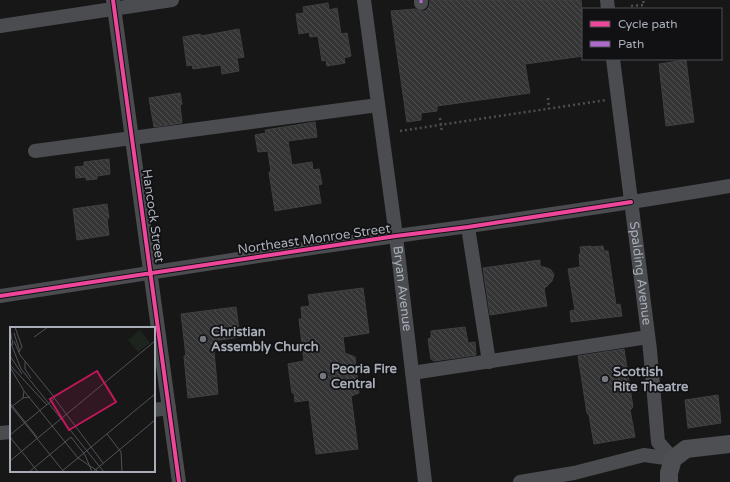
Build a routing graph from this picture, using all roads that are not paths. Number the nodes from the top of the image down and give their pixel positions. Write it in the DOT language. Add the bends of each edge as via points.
graph roads {
  1 [pos="172,0"];
  2 [pos="364,0"];
  3 [pos="114,4"];
  4 [pos="0,26"];
  5 [pos="613,60"];
  6 [pos="378,105"];
  7 [pos="132,138"];
  8 [pos="35,151"];
  9 [pos="730,186"];
  10 [pos="632,202"];
  11 [pos="468,227"];
  12 [pos="396,236"];
  13 [pos="150,273"];
  14 [pos="0,296"];
  15 [pos="648,337"];
  16 [pos="489,362"];
  17 [pos="412,374"];
  18 [pos="169,408"];
  19 [pos="155,410"];
  20 [pos="10,432"];
  21 [pos="0,433"];
  22 [pos="725,445"];
  23 [pos="673,459"];
  24 [pos="179,482"];
  25 [pos="425,482"];
  26 [pos="520,482"];
  27 [pos="669,482"];
  1 -- 3 [label="street"];
  2 -- 6 [label="street, Bryan Avenue"];
  3 -- 4 [label="street"];
  3 -- 7 [label="street, Hancock Street"];
  5 -- 10 [label="street, Spalding Avenue"];
  6 -- 7 [label="street"];
  6 -- 12 [label="street, Bryan Avenue"];
  7 -- 8 [label="street"];
  7 -- 13 [label="street, Hancock Street"];
  9 -- 10 [label="street, Northeast Monroe Street"];
  10 -- 11 [label="street, Northeast Monroe Street"];
  10 -- 15 [label="street, Spalding Avenue"];
  11 -- 12 [label="street, Northeast Monroe Street"];
  11 -- 16 [label="street"];
  12 -- 13 [label="street, Northeast Monroe Street"];
  12 -- 17 [label="street, Bryan Avenue"];
  13 -- 14 [label="street, Northeast Monroe Street"];
  13 -- 18 [label="street, Hancock Street"];
  15 -- 16 [label="street"];
  15 -- 23 [label="street, Spalding Avenue" via="658,442"];
  16 -- 17 [label="street"];
  17 -- 25 [label="street, Bryan Avenue"];
  18 -- 19 [label="street"];
  18 -- 24 [label="street, Hancock Street"];
  20 -- 21 [label="street"];
  22 -- 23 [label="main road" via="686,450"];
  23 -- 26 [label="street" via="644,455 574,473"];
  23 -- 27 [label="main road"];
}
